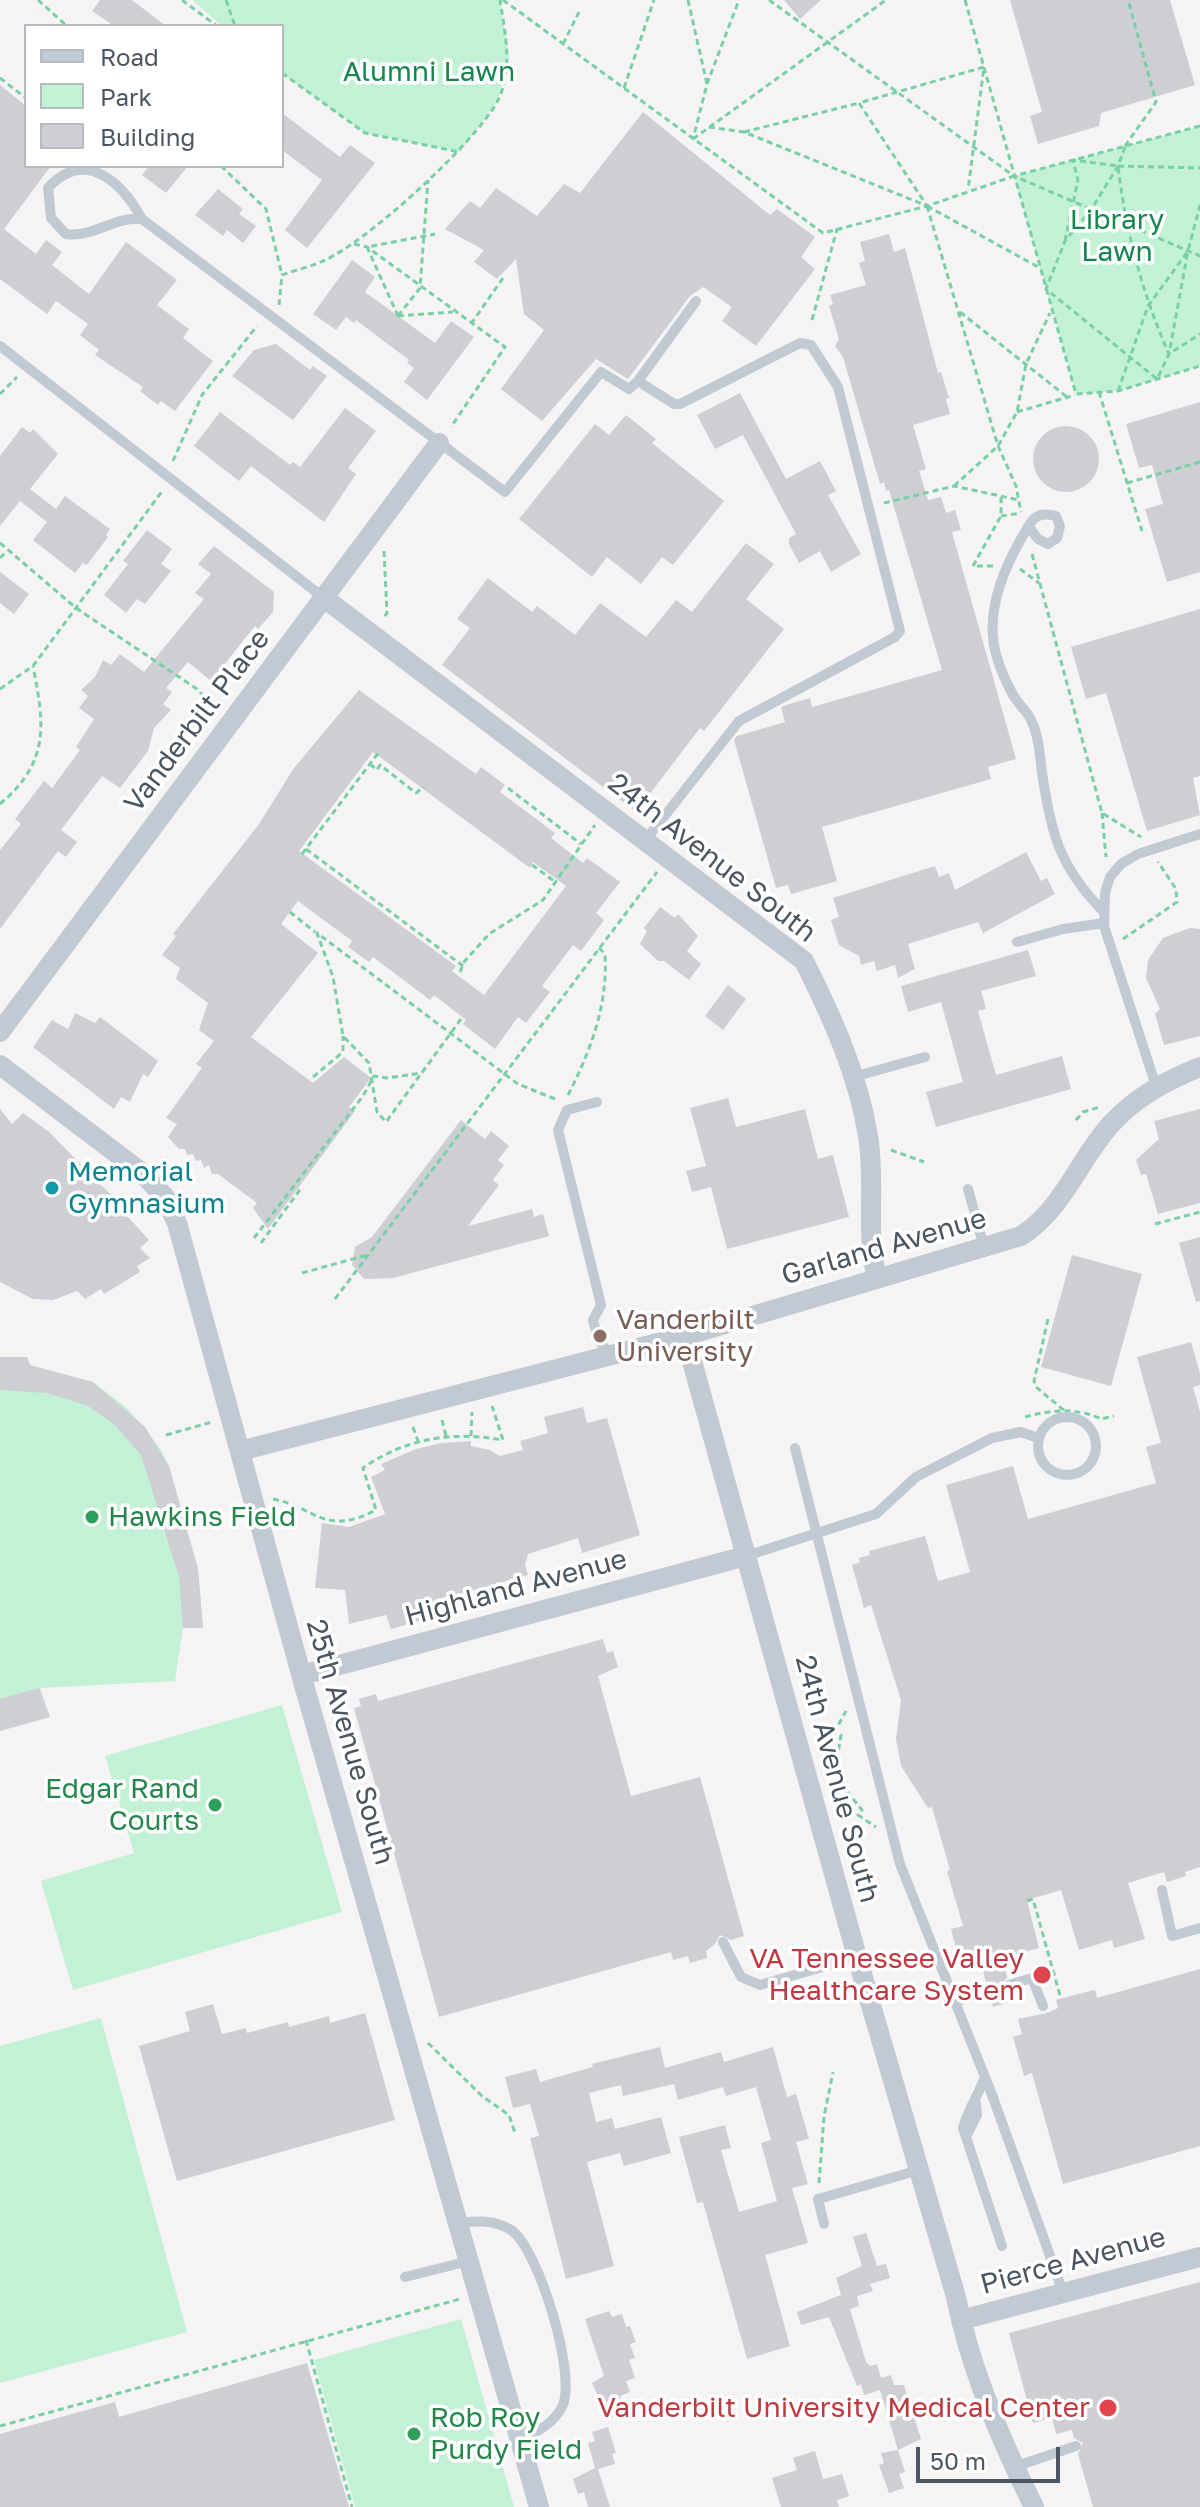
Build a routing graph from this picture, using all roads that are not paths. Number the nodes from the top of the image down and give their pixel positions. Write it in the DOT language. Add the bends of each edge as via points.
graph roads {
  1 [pos="142,219"];
  2 [pos="696,301"];
  3 [pos="0,346"];
  4 [pos="638,381"];
  5 [pos="439,443"];
  6 [pos="1027,529"];
  7 [pos="324,598"];
  8 [pos="1200,834"];
  9 [pos="645,841"];
  10 [pos="1102,910"];
  11 [pos="1104,923"];
  12 [pos="1017,942"];
  13 [pos="0,1032"];
  14 [pos="925,1057"];
  15 [pos="0,1065"];
  16 [pos="1200,1067"];
  17 [pos="853,1077"];
  18 [pos="1156,1086"];
  19 [pos="597,1102"];
  20 [pos="968,1189"];
  21 [pos="984,1247"];
  22 [pos="877,1278"];
  23 [pos="685,1336"];
  24 [pos="610,1354"];
  25 [pos="1038,1438"];
  26 [pos="795,1448"];
  27 [pos="240,1451"];
  28 [pos="818,1535"];
  29 [pos="746,1556"];
  30 [pos="302,1675"];
  31 [pos="1162,1890"];
  32 [pos="1200,1928"];
  33 [pos="723,1942"];
  34 [pos="857,1957"];
  35 [pos="1009,1985"];
  36 [pos="988,1990"];
  37 [pos="955,2002"];
  38 [pos="1043,2006"];
  39 [pos="985,2077"];
  40 [pos="919,2170"];
  41 [pos="458,2223"];
  42 [pos="824,2224"];
  43 [pos="1002,2246"];
  44 [pos="1200,2257"];
  45 [pos="469,2261"];
  46 [pos="405,2277"];
  47 [pos="1063,2292"];
  48 [pos="961,2320"];
  49 [pos="519,2439"];
  50 [pos="1076,2446"];
  51 [pos="1014,2467"];
  52 [pos="539,2507"];
  53 [pos="1034,2507"];
  1 -- 1 [label="lane" via="121,187 79,168 60,174 48,188 51,218 66,234 89,233 121,218"];
  1 -- 5 [label="lane"];
  2 -- 4 [label="lane"];
  3 -- 7 [label="lane"];
  4 -- 5 [label="lane" via="629,389 601,372 505,492"];
  4 -- 9 [label="lane" via="680,404 800,343 811,345 838,387 900,631 739,721"];
  5 -- 7 [label="street, Vanderbilt Place"];
  6 -- 10 [label="lane" via="1001,585 993,641 1013,695 1037,736 1051,830 1062,858"];
  7 -- 9 [label="street, 24th Avenue South"];
  7 -- 13 [label="street, Vanderbilt Place"];
  8 -- 10 [label="lane" via="1121,864 1110,877"];
  9 -- 17 [label="street, 24th Avenue South" via="804,961"];
  10 -- 11 [label="lane"];
  11 -- 12 [label="lane"];
  11 -- 18 [label="lane"];
  14 -- 17 [label="lane"];
  15 -- 27 [label="street, 25th Avenue South" via="141,1172 165,1197 181,1236"];
  16 -- 18 [label="street, Garland Avenue"];
  17 -- 22 [label="street, 24th Avenue South" via="868,1137 871,1255"];
  18 -- 21 [label="street, Garland Avenue" via="1111,1125 1040,1223 1021,1236"];
  19 -- 24 [label="lane" via="567,1110 558,1130 601,1305 593,1320 599,1341"];
  20 -- 21 [label="lane"];
  21 -- 22 [label="street, Garland Avenue"];
  22 -- 23 [label="street, Garland Avenue"];
  23 -- 24 [label="street, Garland Avenue"];
  23 -- 29 [label="street, 24th Avenue South"];
  24 -- 27 [label="street, Garland Avenue"];
  25 -- 25 [label="lane" via="1039,1457 1061,1475 1080,1472 1093,1458 1092,1430 1077,1418 1058,1417"];
  25 -- 28 [label="lane" via="1021,1432 992,1438 916,1477 876,1514"];
  26 -- 28 [label="lane"];
  27 -- 30 [label="street, 25th Avenue South"];
  28 -- 29 [label="lane"];
  28 -- 37 [label="lane" via="900,1864"];
  29 -- 30 [label="street, Highland Avenue"];
  29 -- 34 [label="street, 24th Avenue South"];
  30 -- 41 [label="street, 25th Avenue South"];
  31 -- 32 [label="lane" via="1172,1936"];
  33 -- 34 [label="lane" via="741,1977 760,1985"];
  34 -- 40 [label="street, 24th Avenue South"];
  35 -- 38 [label="lane" via="1032,1978"];
  36 -- 37 [label="lane"];
  37 -- 39 [label="lane"];
  39 -- 43 [label="lane" via="966,2137"];
  39 -- 47 [label="lane"];
  40 -- 42 [label="lane" via="818,2199"];
  40 -- 48 [label="street, 24th Avenue South"];
  41 -- 45 [label="street, 25th Avenue South"];
  41 -- 49 [label="lane" via="498,2223 523,2240 560,2345 566,2369 562,2408 540,2431"];
  44 -- 47 [label="street, Pierce Avenue"];
  45 -- 46 [label="lane"];
  45 -- 49 [label="street, 25th Avenue South"];
  47 -- 48 [label="street, Pierce Avenue"];
  48 -- 51 [label="street, 24th Avenue South"];
  49 -- 52 [label="street, 25th Avenue South"];
  50 -- 51 [label="lane"];
  51 -- 53 [label="street, 24th Avenue South"];
}
